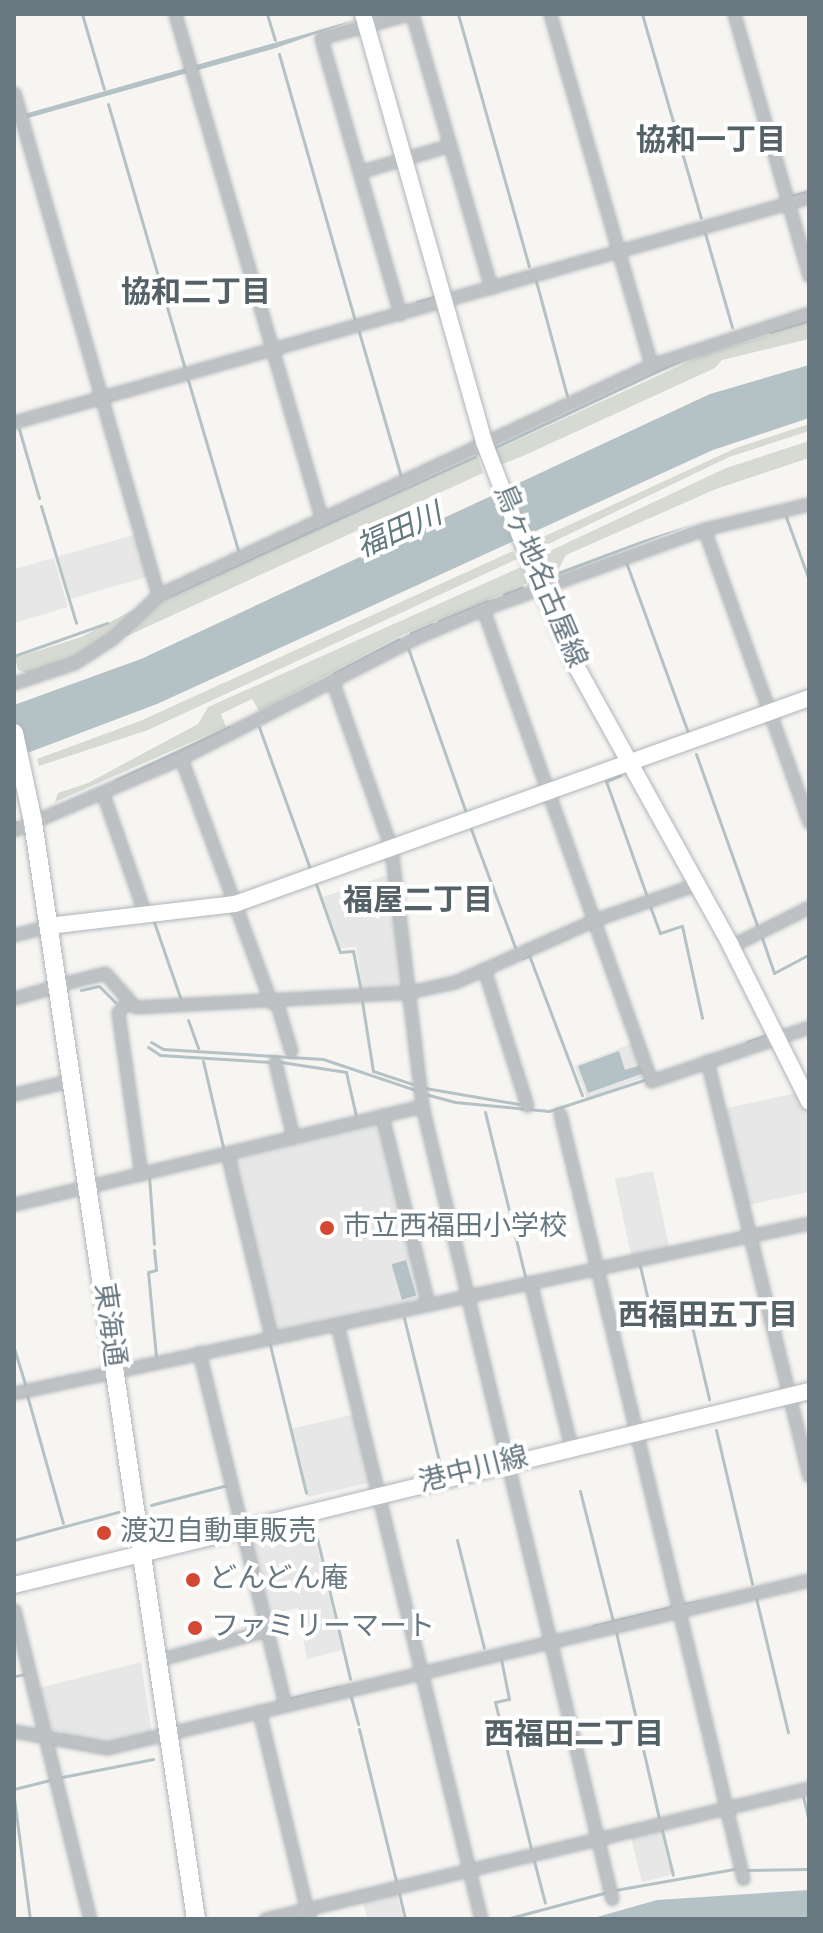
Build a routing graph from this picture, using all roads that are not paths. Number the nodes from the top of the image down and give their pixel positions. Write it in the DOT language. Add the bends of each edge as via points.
graph roads {
  1 [pos="175,14"];
  2 [pos="410,14"];
  3 [pos="550,14"];
  4 [pos="734,14"];
  5 [pos="365,19"];
  6 [pos="14,93"];
  7 [pos="450,145"];
  8 [pos="405,159"];
  9 [pos="359,172"];
  10 [pos="809,197"];
  11 [pos="788,203"];
  12 [pos="619,251"];
  13 [pos="809,275"];
  14 [pos="491,288"];
  15 [pos="447,300"];
  16 [pos="809,313"];
  17 [pos="400,314"];
  18 [pos="272,349"];
  19 [pos="651,365"];
  20 [pos="101,397"];
  21 [pos="14,422"];
  22 [pos="484,442"];
  23 [pos="809,504"];
  24 [pos="321,517"];
  25 [pos="704,529"];
  26 [pos="541,587"];
  27 [pos="158,595"];
  28 [pos="483,609"];
  29 [pos="14,683"];
  30 [pos="333,683"];
  31 [pos="809,698"];
  32 [pos="769,712"];
  33 [pos="14,733"];
  34 [pos="181,758"];
  35 [pos="629,762"];
  36 [pos="20,775"];
  37 [pos="547,793"];
  38 [pos="103,794"];
  39 [pos="33,822"];
  40 [pos="809,823"];
  41 [pos="14,830"];
  42 [pos="391,848"];
  43 [pos="697,884"];
  44 [pos="235,904"];
  45 [pos="809,907"];
  46 [pos="145,914"];
  47 [pos="594,920"];
  48 [pos="48,926"];
  49 [pos="14,935"];
  50 [pos="731,946"];
  51 [pos="484,969"];
  52 [pos="57,985"];
  53 [pos="409,992"];
  54 [pos="14,998"];
  55 [pos="128,999"];
  56 [pos="274,1002"];
  57 [pos="809,1019"];
  58 [pos="809,1027"];
  59 [pos="775,1032"];
  60 [pos="291,1051"];
  61 [pos="707,1061"];
  62 [pos="275,1062"];
  63 [pos="72,1080"];
  64 [pos="14,1094"];
  65 [pos="809,1102"];
  66 [pos="527,1105"];
  67 [pos="422,1106"];
  68 [pos="560,1114"];
  69 [pos="382,1115"];
  70 [pos="293,1137"];
  71 [pos="227,1153"];
  72 [pos="141,1174"];
  73 [pos="87,1187"];
  74 [pos="14,1204"];
  75 [pos="809,1223"];
  76 [pos="751,1236"];
  77 [pos="596,1268"];
  78 [pos="530,1282"];
  79 [pos="466,1295"];
  80 [pos="428,1304"];
  81 [pos="337,1324"];
  82 [pos="271,1336"];
  83 [pos="199,1352"];
  84 [pos="115,1370"];
  85 [pos="809,1391"];
  86 [pos="14,1393"];
  87 [pos="791,1396"];
  88 [pos="635,1432"];
  89 [pos="571,1447"];
  90 [pos="507,1463"];
  91 [pos="809,1476"];
  92 [pos="379,1494"];
  93 [pos="242,1528"];
  94 [pos="140,1552"];
  95 [pos="809,1580"];
  96 [pos="15,1581"];
  97 [pos="14,1610"];
  98 [pos="677,1611"];
  99 [pos="267,1630"];
  100 [pos="550,1642"];
  101 [pos="157,1660"];
  102 [pos="421,1674"];
  103 [pos="285,1705"];
  104 [pos="259,1711"];
  105 [pos="14,1731"];
  106 [pos="168,1734"];
  107 [pos="49,1739"];
  108 [pos="809,1788"];
  109 [pos="726,1810"];
  110 [pos="596,1840"];
  111 [pos="468,1870"];
  112 [pos="743,1878"];
  113 [pos="612,1899"];
  114 [pos="307,1914"];
  115 [pos="90,1919"];
  116 [pos="196,1919"];
  117 [pos="265,1919"];
  118 [pos="481,1919"];
  1 -- 18 [label="street"];
  2 -- 5 [label="street"];
  2 -- 7 [label="street"];
  3 -- 12 [label="street"];
  4 -- 11 [label="street"];
  5 -- 8 [label="main road, 鳥ヶ地名古屋線"];
  5 -- 9 [label="street" via="321,38"];
  6 -- 20 [label="street"];
  7 -- 8 [label="street"];
  7 -- 14 [label="street"];
  8 -- 9 [label="street"];
  8 -- 15 [label="main road, 鳥ヶ地名古屋線"];
  9 -- 17 [label="street"];
  10 -- 11 [label="street"];
  11 -- 12 [label="street"];
  11 -- 13 [label="street"];
  12 -- 14 [label="street"];
  12 -- 19 [label="street"];
  14 -- 15 [label="street"];
  15 -- 17 [label="street"];
  15 -- 22 [label="main road, 鳥ヶ地名古屋線"];
  16 -- 19 [label="street"];
  17 -- 18 [label="street"];
  18 -- 20 [label="street"];
  18 -- 24 [label="street"];
  19 -- 22 [label="street"];
  20 -- 21 [label="street"];
  20 -- 27 [label="street"];
  22 -- 24 [label="street"];
  22 -- 26 [label="main road, 鳥ヶ地名古屋線"];
  23 -- 25 [label="street"];
  24 -- 27 [label="street"];
  25 -- 26 [label="street"];
  25 -- 32 [label="street"];
  26 -- 28 [label="street"];
  26 -- 35 [label="main road, 鳥ヶ地名古屋線"];
  27 -- 29 [label="street" via="113,638 74,663"];
  28 -- 30 [label="street"];
  28 -- 37 [label="street"];
  30 -- 34 [label="street"];
  30 -- 42 [label="street"];
  31 -- 32 [label="main road"];
  32 -- 35 [label="main road"];
  32 -- 40 [label="street"];
  33 -- 36 [label="main road, 東海通"];
  34 -- 38 [label="street"];
  34 -- 44 [label="street"];
  35 -- 37 [label="main road"];
  35 -- 43 [label="main road, 鳥ヶ地名古屋線"];
  36 -- 39 [label="main road, 東海通"];
  37 -- 42 [label="main road"];
  37 -- 47 [label="street"];
  38 -- 39 [label="street"];
  38 -- 46 [label="street"];
  39 -- 41 [label="street"];
  39 -- 48 [label="main road, 東海通"];
  42 -- 44 [label="main road"];
  42 -- 53 [label="street"];
  43 -- 47 [label="street"];
  43 -- 50 [label="main road, 鳥ヶ地名古屋線"];
  44 -- 46 [label="main road"];
  44 -- 56 [label="street"];
  45 -- 50 [label="street"];
  46 -- 48 [label="main road"];
  47 -- 51 [label="street"];
  47 -- 61 [label="street" via="650,1078"];
  48 -- 49 [label="street"];
  48 -- 52 [label="main road, 東海通"];
  50 -- 59 [label="main road, 鳥ヶ地名古屋線"];
  51 -- 53 [label="street"];
  51 -- 66 [label="street"];
  52 -- 54 [label="street"];
  52 -- 55 [label="street" via="105,973"];
  52 -- 63 [label="main road, 東海通"];
  53 -- 56 [label="street"];
  53 -- 67 [label="street"];
  55 -- 56 [label="street" via="135,1007"];
  55 -- 72 [label="street" via="118,1013"];
  56 -- 60 [label="street"];
  57 -- 59 [label="street"];
  58 -- 59 [label="street"];
  59 -- 61 [label="street"];
  59 -- 65 [label="main road, 鳥ヶ地名古屋線"];
  61 -- 76 [label="street"];
  62 -- 70 [label="street"];
  63 -- 64 [label="street"];
  63 -- 73 [label="main road, 東海通"];
  67 -- 69 [label="street"];
  67 -- 79 [label="street"];
  68 -- 77 [label="street"];
  69 -- 70 [label="street"];
  69 -- 80 [label="street"];
  70 -- 71 [label="street"];
  71 -- 72 [label="street"];
  71 -- 82 [label="street"];
  72 -- 73 [label="street"];
  73 -- 74 [label="street"];
  73 -- 84 [label="main road, 東海通"];
  75 -- 76 [label="street"];
  76 -- 77 [label="street"];
  76 -- 87 [label="street"];
  77 -- 78 [label="street"];
  77 -- 88 [label="street"];
  78 -- 79 [label="street"];
  78 -- 89 [label="street"];
  79 -- 80 [label="street"];
  79 -- 90 [label="street"];
  80 -- 81 [label="street"];
  81 -- 82 [label="street"];
  81 -- 92 [label="street"];
  82 -- 83 [label="street"];
  83 -- 84 [label="street"];
  83 -- 93 [label="street"];
  84 -- 86 [label="street"];
  84 -- 94 [label="main road, 東海通"];
  85 -- 87 [label="main road, 港中川線"];
  87 -- 88 [label="main road, 港中川線"];
  87 -- 91 [label="street"];
  88 -- 89 [label="main road, 港中川線"];
  88 -- 98 [label="street"];
  89 -- 90 [label="main road, 港中川線"];
  90 -- 92 [label="main road, 港中川線"];
  90 -- 100 [label="street"];
  92 -- 93 [label="main road, 港中川線"];
  92 -- 102 [label="street"];
  93 -- 94 [label="main road, 港中川線"];
  93 -- 99 [label="street"];
  94 -- 96 [label="main road, 港中川線"];
  94 -- 101 [label="main road, 東海通"];
  95 -- 98 [label="street"];
  97 -- 107 [label="street"];
  98 -- 100 [label="street"];
  98 -- 109 [label="street"];
  99 -- 101 [label="street"];
  99 -- 103 [label="street"];
  100 -- 102 [label="street"];
  100 -- 110 [label="street"];
  101 -- 106 [label="main road, 東海通"];
  102 -- 103 [label="street"];
  102 -- 111 [label="street"];
  103 -- 104 [label="street"];
  104 -- 106 [label="street"];
  104 -- 114 [label="street"];
  105 -- 107 [label="street"];
  106 -- 107 [label="street" via="100,1749"];
  106 -- 116 [label="main road, 東海通"];
  107 -- 115 [label="street"];
  108 -- 109 [label="street"];
  109 -- 110 [label="street"];
  109 -- 112 [label="street"];
  110 -- 111 [label="street"];
  110 -- 113 [label="street"];
  111 -- 114 [label="street"];
  111 -- 118 [label="street"];
  114 -- 117 [label="street"];
}
